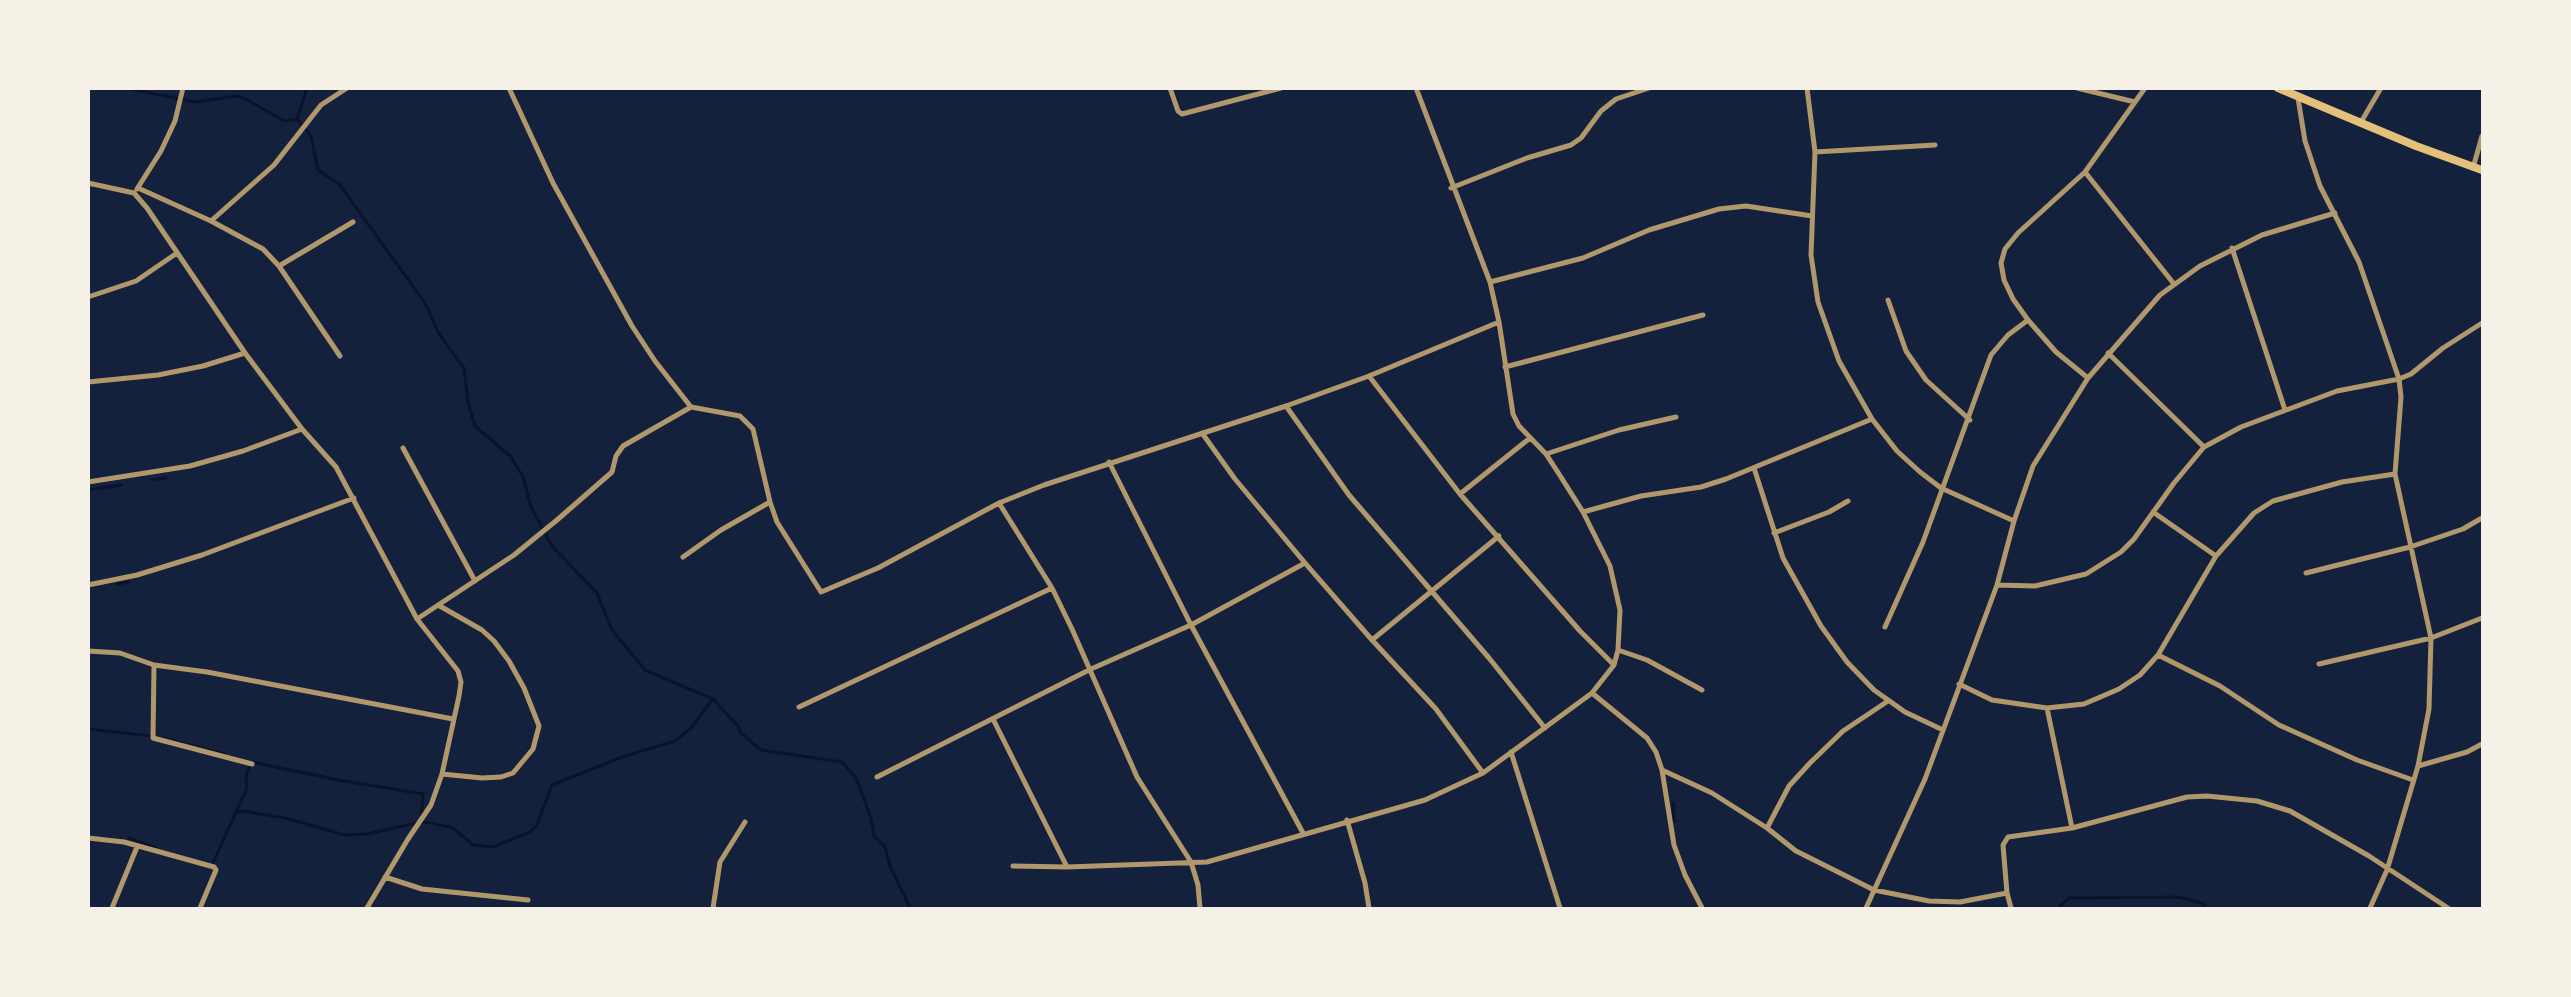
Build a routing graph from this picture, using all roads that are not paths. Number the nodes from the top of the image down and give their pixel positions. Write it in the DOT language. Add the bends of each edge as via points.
graph roads {
  1 [pos="183,88"];
  2 [pos="348,88"];
  3 [pos="509,88"];
  4 [pos="1170,88"];
  5 [pos="1281,88"];
  6 [pos="1416,88"];
  7 [pos="1649,88"];
  8 [pos="1807,88"];
  9 [pos="2077,88"];
  10 [pos="2145,88"];
  11 [pos="2278,88"];
  12 [pos="2381,88"];
  13 [pos="1269,90"];
  14 [pos="2298,98"];
  15 [pos="2135,102"];
  16 [pos="2361,122"];
  17 [pos="2482,136"];
  18 [pos="1935,145"];
  19 [pos="1815,152"];
  20 [pos="2473,168"];
  21 [pos="2482,170"];
  22 [pos="2085,172"];
  23 [pos="88,183"];
  24 [pos="1451,188"];
  25 [pos="136,191"];
  26 [pos="2335,213"];
  27 [pos="1812,216"];
  28 [pos="211,221"];
  29 [pos="353,222"];
  30 [pos="2232,249"];
  31 [pos="177,253"];
  32 [pos="279,266"];
  33 [pos="1490,282"];
  34 [pos="2174,284"];
  35 [pos="88,297"];
  36 [pos="1888,300"];
  37 [pos="1703,315"];
  38 [pos="2028,320"];
  39 [pos="1499,322"];
  40 [pos="2482,323"];
  41 [pos="244,353"];
  42 [pos="2108,353"];
  43 [pos="340,356"];
  44 [pos="1505,366"];
  45 [pos="1369,376"];
  46 [pos="2088,378"];
  47 [pos="2399,379"];
  48 [pos="88,382"];
  49 [pos="1286,406"];
  50 [pos="691,407"];
  51 [pos="2285,410"];
  52 [pos="1676,417"];
  53 [pos="1872,419"];
  54 [pos="1970,420"];
  55 [pos="302,429"];
  56 [pos="1202,433"];
  57 [pos="1530,438"];
  58 [pos="2204,447"];
  59 [pos="403,448"];
  60 [pos="1546,454"];
  61 [pos="1109,462"];
  62 [pos="1754,468"];
  63 [pos="2395,474"];
  64 [pos="88,482"];
  65 [pos="1941,488"];
  66 [pos="1460,494"];
  67 [pos="354,498"];
  68 [pos="1848,501"];
  69 [pos="770,502"];
  70 [pos="999,503"];
  71 [pos="1583,512"];
  72 [pos="2153,512"];
  73 [pos="2482,518"];
  74 [pos="2014,521"];
  75 [pos="1774,533"];
  76 [pos="1499,536"];
  77 [pos="2410,547"];
  78 [pos="2216,556"];
  79 [pos="683,557"];
  80 [pos="1305,563"];
  81 [pos="2306,573"];
  82 [pos="475,581"];
  83 [pos="88,585"];
  84 [pos="1997,585"];
  85 [pos="1052,588"];
  86 [pos="1429,591"];
  87 [pos="438,605"];
  88 [pos="2482,618"];
  89 [pos="417,619"];
  90 [pos="1191,624"];
  91 [pos="1885,627"];
  92 [pos="2431,638"];
  93 [pos="1372,640"];
  94 [pos="1618,650"];
  95 [pos="88,651"];
  96 [pos="2158,655"];
  97 [pos="2319,664"];
  98 [pos="154,665"];
  99 [pos="1614,665"];
  100 [pos="1091,669"];
  101 [pos="1959,684"];
  102 [pos="1702,690"];
  103 [pos="1592,693"];
  104 [pos="1888,701"];
  105 [pos="799,707"];
  106 [pos="2047,708"];
  107 [pos="993,718"];
  108 [pos="453,719"];
  109 [pos="1545,728"];
  110 [pos="1942,730"];
  111 [pos="2482,744"];
  112 [pos="1511,752"];
  113 [pos="252,764"];
  114 [pos="2418,766"];
  115 [pos="1662,770"];
  116 [pos="1483,773"];
  117 [pos="442,774"];
  118 [pos="877,777"];
  119 [pos="2414,780"];
  120 [pos="1347,820"];
  121 [pos="745,822"];
  122 [pos="1767,828"];
  123 [pos="2072,828"];
  124 [pos="1303,833"];
  125 [pos="88,838"];
  126 [pos="137,847"];
  127 [pos="1191,862"];
  128 [pos="1013,866"];
  129 [pos="1067,867"];
  130 [pos="2387,870"];
  131 [pos="385,878"];
  132 [pos="1874,890"];
  133 [pos="2007,893"];
  134 [pos="528,900"];
  135 [pos="112,909"];
  136 [pos="200,909"];
  137 [pos="367,909"];
  138 [pos="713,909"];
  139 [pos="1200,909"];
  140 [pos="1369,909"];
  141 [pos="1560,909"];
  142 [pos="1702,909"];
  143 [pos="1866,909"];
  144 [pos="2011,909"];
  145 [pos="2370,909"];
  146 [pos="2448,909"];
  1 -- 25 [label="street" via="175,121"];
  2 -- 28 [label="street" via="321,105 274,165"];
  3 -- 50 [label="street" via="553,183 632,326"];
  4 -- 13 [label="street" via="1182,114"];
  5 -- 13 [label="street"];
  6 -- 24 [label="street"];
  7 -- 24 [label="street" via="1616,99 1571,146 1527,158"];
  8 -- 19 [label="street"];
  9 -- 15 [label="street"];
  10 -- 15 [label="street"];
  11 -- 14 [label="main road"];
  12 -- 16 [label="street"];
  14 -- 16 [label="main road"];
  14 -- 26 [label="street" via="2305,141 2320,186"];
  15 -- 22 [label="street"];
  16 -- 20 [label="main road"];
  17 -- 20 [label="street"];
  18 -- 19 [label="street"];
  19 -- 27 [label="street"];
  20 -- 21 [label="main road"];
  22 -- 34 [label="street"];
  22 -- 38 [label="street" via="2005,249 2001,263 2004,280"];
  23 -- 25 [label="street"];
  24 -- 33 [label="street"];
  25 -- 28 [label="street"];
  25 -- 31 [label="street"];
  26 -- 30 [label="street" via="2262,235"];
  26 -- 47 [label="street" via="2359,262"];
  27 -- 33 [label="street" via="1746,206 1719,209 1649,230 1582,258"];
  27 -- 53 [label="street" via="1811,255 1818,302 1839,361"];
  28 -- 32 [label="street" via="249,240"];
  29 -- 32 [label="street"];
  30 -- 34 [label="street"];
  30 -- 51 [label="street"];
  31 -- 35 [label="street" via="136,281"];
  31 -- 41 [label="street"];
  32 -- 43 [label="street"];
  33 -- 39 [label="street"];
  34 -- 42 [label="street"];
  36 -- 54 [label="street" via="1913,361 1926,380"];
  37 -- 44 [label="street"];
  38 -- 46 [label="street" via="2056,352"];
  38 -- 54 [label="street" via="1991,355"];
  39 -- 44 [label="street"];
  39 -- 45 [label="street"];
  40 -- 47 [label="street"];
  41 -- 48 [label="street" via="158,375"];
  41 -- 55 [label="street"];
  42 -- 46 [label="street"];
  42 -- 58 [label="street"];
  44 -- 57 [label="street" via="1513,414"];
  45 -- 49 [label="street"];
  45 -- 66 [label="street"];
  46 -- 74 [label="street" via="2033,466"];
  47 -- 51 [label="street" via="2337,391"];
  47 -- 63 [label="street"];
  49 -- 56 [label="street"];
  49 -- 86 [label="street" via="1349,495"];
  50 -- 69 [label="street" via="740,416 747,421 753,429"];
  50 -- 82 [label="street" via="623,446 612,472 601,483 514,555"];
  51 -- 58 [label="street"];
  52 -- 60 [label="street" via="1619,430"];
  53 -- 62 [label="street"];
  53 -- 65 [label="street" via="1897,451"];
  54 -- 65 [label="street"];
  55 -- 64 [label="street" via="190,466"];
  55 -- 67 [label="street" via="336,467"];
  56 -- 61 [label="street"];
  56 -- 80 [label="street"];
  57 -- 60 [label="street"];
  57 -- 66 [label="street"];
  58 -- 72 [label="street"];
  59 -- 82 [label="street"];
  60 -- 71 [label="street"];
  61 -- 70 [label="street"];
  61 -- 90 [label="street"];
  62 -- 71 [label="street" via="1701,487 1641,496"];
  62 -- 75 [label="street"];
  63 -- 77 [label="street"];
  63 -- 78 [label="street" via="2342,482 2273,501 2254,513"];
  65 -- 74 [label="street"];
  65 -- 91 [label="street" via="1923,542"];
  66 -- 76 [label="street"];
  67 -- 83 [label="street" via="137,576"];
  67 -- 89 [label="street"];
  68 -- 75 [label="street" via="1829,513"];
  69 -- 70 [label="street" via="777,522 818,589 824,592 917,549"];
  69 -- 79 [label="street"];
  70 -- 85 [label="street"];
  71 -- 94 [label="street" via="1616,586 1620,610"];
  72 -- 78 [label="street"];
  72 -- 84 [label="street" via="2121,552 2086,574 2035,586"];
  73 -- 77 [label="street" via="2463,529"];
  74 -- 84 [label="street"];
  75 -- 104 [label="street" via="1782,558 1821,626 1847,662"];
  76 -- 86 [label="street"];
  76 -- 99 [label="street"];
  77 -- 81 [label="street"];
  77 -- 92 [label="street"];
  78 -- 96 [label="street"];
  80 -- 90 [label="street"];
  80 -- 93 [label="street"];
  82 -- 87 [label="street"];
  84 -- 101 [label="street"];
  85 -- 100 [label="street"];
  85 -- 105 [label="street"];
  86 -- 93 [label="street"];
  86 -- 109 [label="street"];
  87 -- 89 [label="street"];
  87 -- 117 [label="street" via="482,630 494,642 524,688 539,726 533,749 513,773 482,778"];
  88 -- 92 [label="street"];
  89 -- 108 [label="street" via="458,671 461,682"];
  90 -- 100 [label="street"];
  90 -- 124 [label="street"];
  92 -- 97 [label="street"];
  92 -- 114 [label="street" via="2429,709"];
  93 -- 116 [label="street" via="1436,709"];
  94 -- 99 [label="street"];
  94 -- 102 [label="street" via="1647,660"];
  95 -- 98 [label="street" via="120,653"];
  96 -- 106 [label="street" via="2140,675 2119,689 2084,704"];
  96 -- 119 [label="street" via="2220,686 2279,725"];
  98 -- 108 [label="street"];
  98 -- 113 [label="street" via="153,738"];
  99 -- 103 [label="street"];
  100 -- 107 [label="street"];
  100 -- 127 [label="street" via="1113,729 1137,777"];
  101 -- 106 [label="street" via="1992,700"];
  101 -- 110 [label="street"];
  103 -- 109 [label="street"];
  103 -- 115 [label="street" via="1647,738"];
  104 -- 110 [label="street"];
  104 -- 122 [label="street" via="1843,731 1810,763 1789,786"];
  106 -- 123 [label="street"];
  107 -- 118 [label="street"];
  107 -- 129 [label="street"];
  108 -- 117 [label="street"];
  109 -- 112 [label="street"];
  110 -- 132 [label="street" via="1925,779"];
  111 -- 114 [label="street"];
  112 -- 116 [label="street"];
  112 -- 141 [label="street"];
  114 -- 119 [label="street"];
  115 -- 122 [label="street" via="1712,793"];
  115 -- 142 [label="street" via="1674,845"];
  116 -- 120 [label="street" via="1425,800"];
  117 -- 131 [label="street" via="431,805"];
  119 -- 130 [label="street"];
  120 -- 124 [label="street"];
  120 -- 140 [label="street"];
  121 -- 138 [label="street" via="720,862"];
  122 -- 132 [label="street" via="1796,851"];
  123 -- 130 [label="street" via="2187,797 2257,801 2290,811"];
  123 -- 133 [label="street" via="2004,840"];
  124 -- 127 [label="street" via="1221,859"];
  125 -- 126 [label="street"];
  126 -- 135 [label="street"];
  126 -- 136 [label="street" via="216,868"];
  127 -- 129 [label="street"];
  127 -- 139 [label="street"];
  128 -- 129 [label="street"];
  130 -- 145 [label="street"];
  130 -- 146 [label="street"];
  131 -- 134 [label="street" via="422,889"];
  131 -- 137 [label="street"];
  132 -- 133 [label="street" via="1929,901 1960,902"];
  132 -- 143 [label="street"];
  133 -- 144 [label="street"];
}
